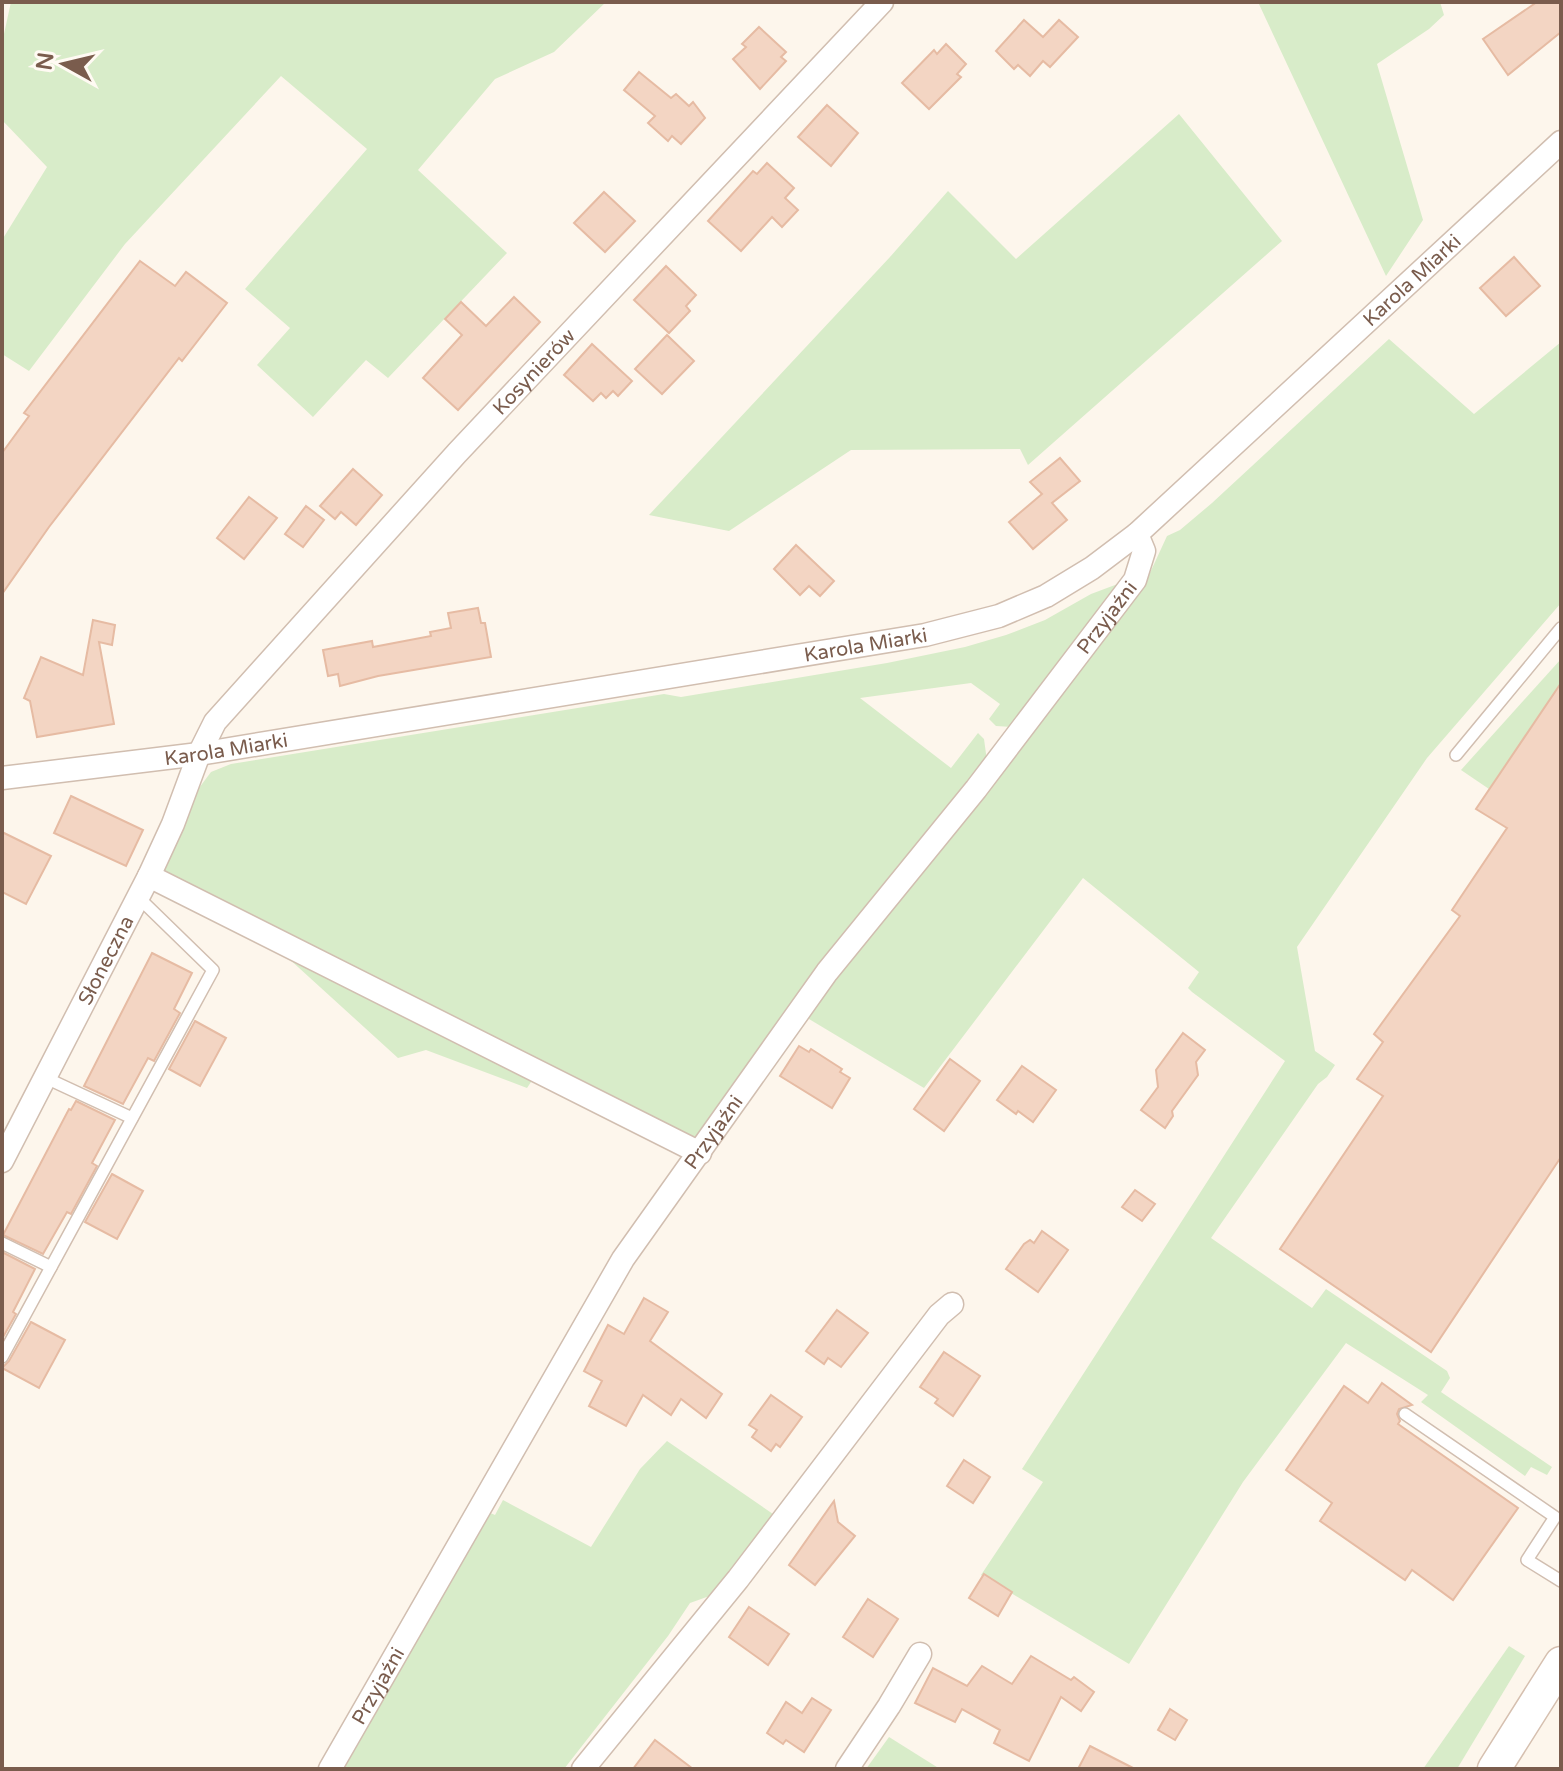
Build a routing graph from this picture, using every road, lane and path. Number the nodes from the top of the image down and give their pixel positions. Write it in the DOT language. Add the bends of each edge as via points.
graph roads {
  1 [pos="882,2"];
  2 [pos="1561,142"];
  3 [pos="1137,534"];
  4 [pos="1561,628"];
  5 [pos="199,754"];
  6 [pos="1456,755"];
  7 [pos="2,778"];
  8 [pos="149,876"];
  9 [pos="139,898"];
  10 [pos="46,1078"];
  11 [pos="132,1118"];
  12 [pos="700,1153"];
  13 [pos="2,1161"];
  14 [pos="2,1243"];
  15 [pos="51,1267"];
  16 [pos="952,1304"];
  17 [pos="2,1357"];
  18 [pos="1405,1414"];
  19 [pos="1561,1581"];
  20 [pos="920,1654"];
  21 [pos="1561,1663"];
  22 [pos="330,1769"];
  23 [pos="583,1769"];
  24 [pos="847,1769"];
  25 [pos="1494,1769"];
  1 -- 5 [label="street, Kosynierów" via="426,488 215,722"];
  2 -- 3 [label="street, Karola Miarki"];
  3 -- 5 [label="street, Karola Miarki" via="1046,596 999,616 938,632"];
  3 -- 12 [label="street, Przyjaźni" via="1144,551 1135,580 976,789 827,972"];
  4 -- 6 [label="lane"];
  5 -- 7 [label="street, Karola Miarki"];
  5 -- 8 [label="street, Słoneczna"];
  8 -- 9 [label="street, Słoneczna"];
  8 -- 12 [label="street"];
  9 -- 10 [label="street, Słoneczna"];
  9 -- 11 [label="lane" via="213,970"];
  10 -- 11 [label="lane"];
  10 -- 13 [label="street, Słoneczna"];
  11 -- 15 [label="lane"];
  12 -- 22 [label="street, Przyjaźni" via="596,1303"];
  14 -- 15 [label="lane"];
  15 -- 17 [label="lane"];
  16 -- 23 [label="street"];
  18 -- 19 [label="lane" via="1555,1517 1527,1560"];
  20 -- 24 [label="street"];
  21 -- 25 [label="main road"];
}
